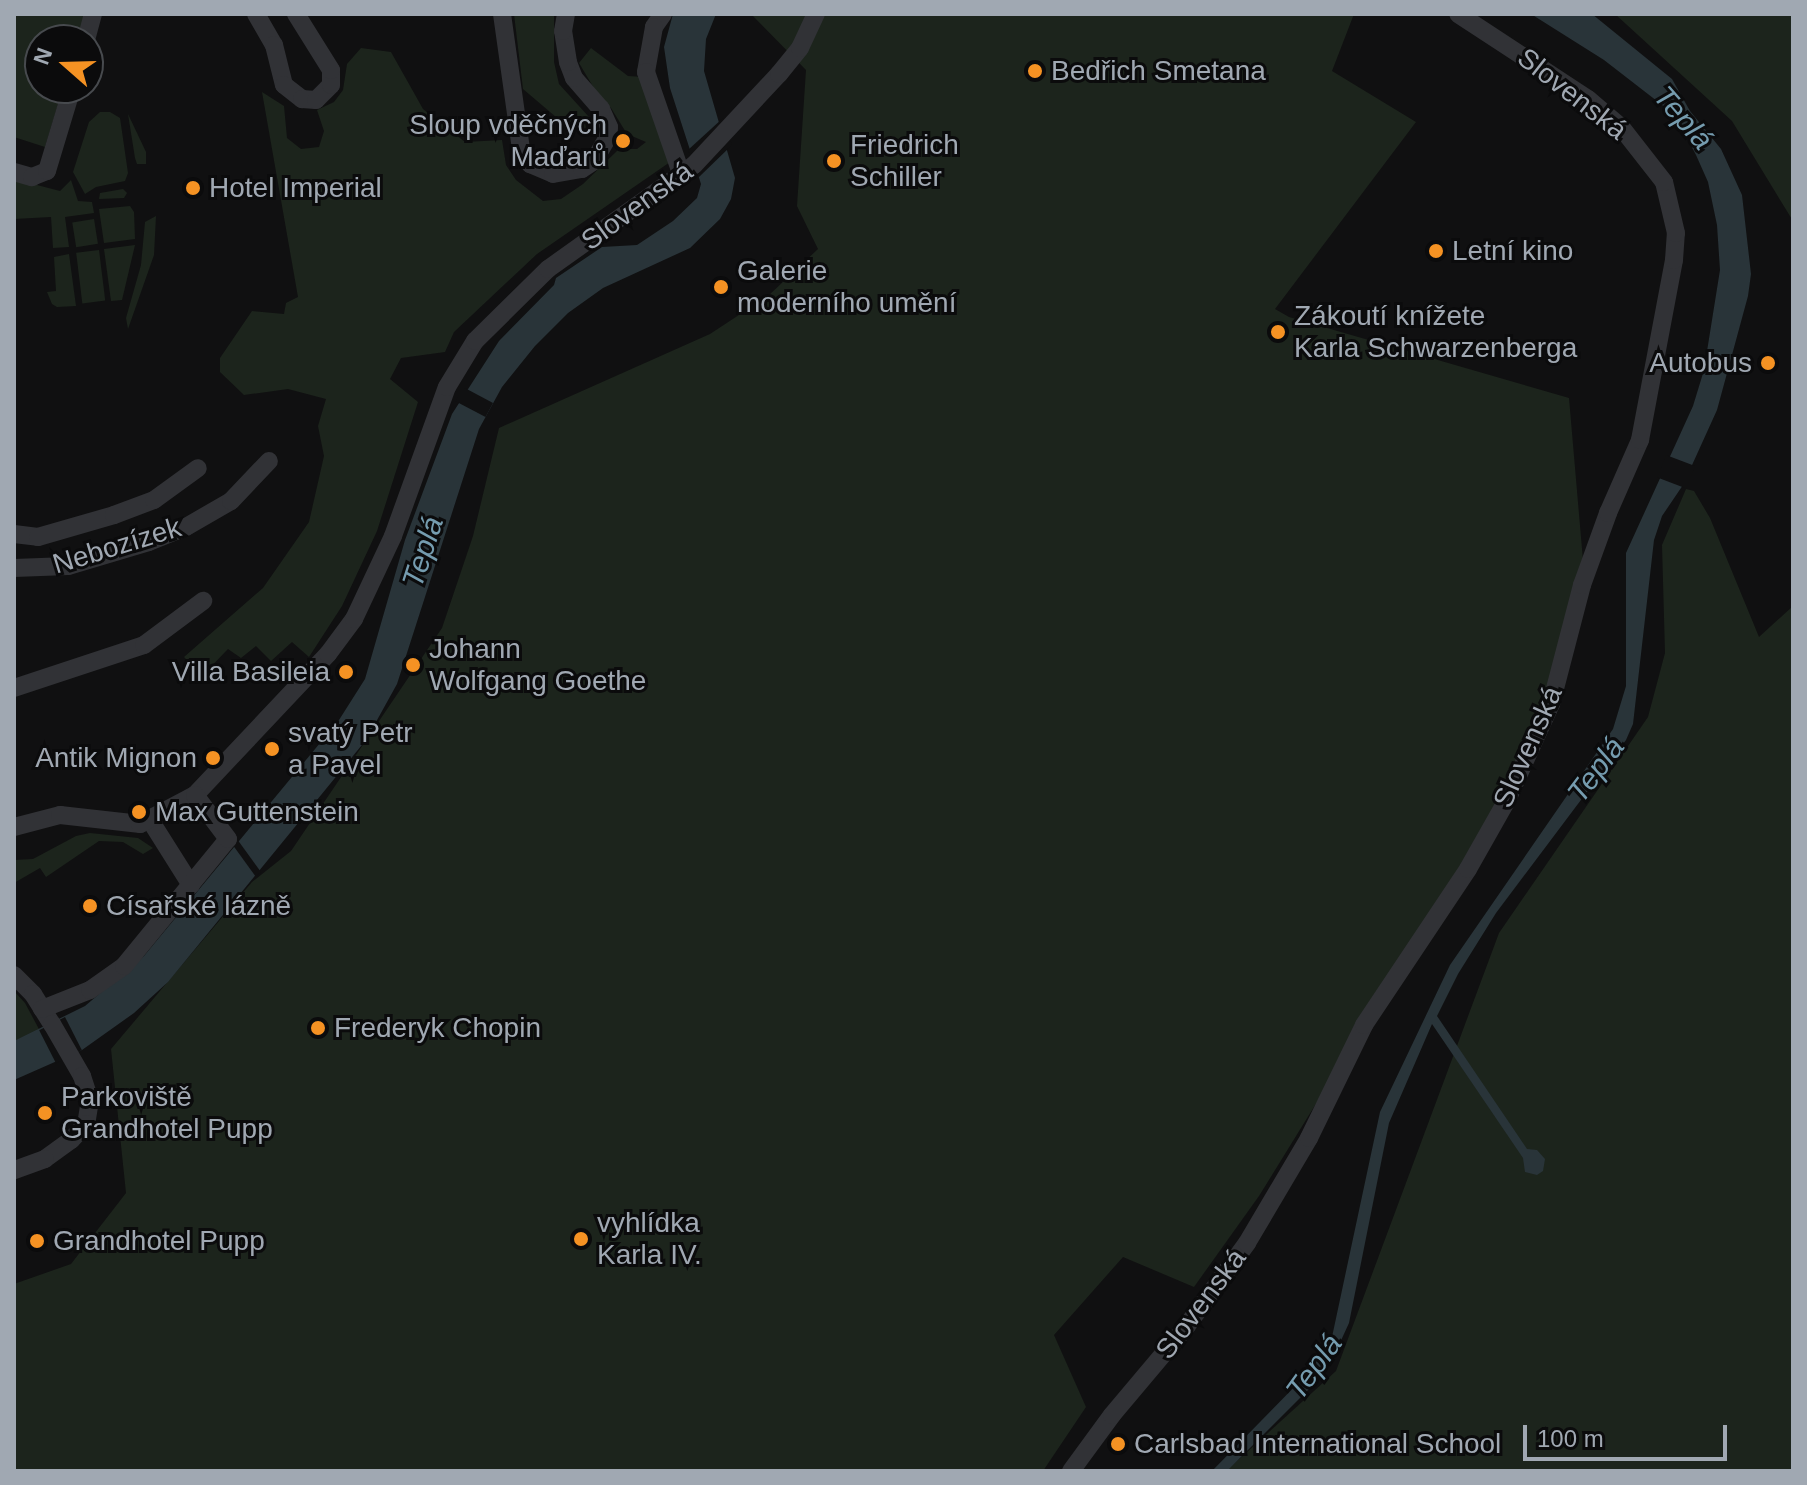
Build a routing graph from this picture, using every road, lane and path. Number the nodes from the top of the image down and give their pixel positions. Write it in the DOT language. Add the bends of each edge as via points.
graph roads {
  1 [pos="256,14"];
  2 [pos="296,14"];
  3 [pos="502,14"];
  4 [pos="566,14"];
  5 [pos="663,14"];
  6 [pos="816,14"];
  7 [pos="1458,14"];
  8 [pos="67,104"];
  9 [pos="688,170"];
  10 [pos="14,172"];
  11 [pos="269,461"];
  12 [pos="198,468"];
  13 [pos="14,534"];
  14 [pos="38,537"];
  15 [pos="14,568"];
  16 [pos="40,569"];
  17 [pos="203,601"];
  18 [pos="14,688"];
  19 [pos="195,795"];
  20 [pos="150,820"];
  21 [pos="14,827"];
  22 [pos="191,885"];
  23 [pos="14,975"];
  24 [pos="47,1016"];
  25 [pos="14,1170"];
  26 [pos="1071,1471"];
  1 -- 2 [label="street" via="274,45 284,85 302,99 316,100 331,85 331,70"];
  3 -- 4 [label="street" via="521,150 530,164 553,174 594,161 609,127 574,78 564,45"];
  5 -- 9 [label="street" via="654,27 646,72"];
  6 -- 9 [label="street, Slovenská" via="800,48"];
  7 -- 26 [label="street, Slovenská" via="1588,99 1621,127 1664,182 1674,219 1674,260 1640,440 1582,585 1551,704 1507,800 1468,869 1364,1025 1309,1138 1247,1243"];
  8 -- 10 [label="street" via="47,171 32,177"];
  9 -- 19 [label="street, Slovenská" via="538,279 475,341 447,387 393,536 354,619 328,654"];
  11 -- 16 [label="street, Nebozízek" via="231,501 186,527 68,566"];
  12 -- 14 [label="street, Nebozízek" via="154,500"];
  13 -- 14 [label="street, Nebozízek"];
  14 -- 16 [label="street, Nebozízek"];
  15 -- 16 [label="street, Nebozízek"];
  17 -- 18 [label="street" via="144,645"];
  19 -- 20 [label="street, Slovenská"];
  19 -- 22 [label="street" via="228,839"];
  20 -- 21 [label="street" via="126,823 60,815"];
  20 -- 22 [label="street"];
  22 -- 24 [label="street" via="124,966"];
  23 -- 24 [label="street"];
  24 -- 25 [label="street" via="82,1076 90,1100 86,1124 45,1159"];
}
